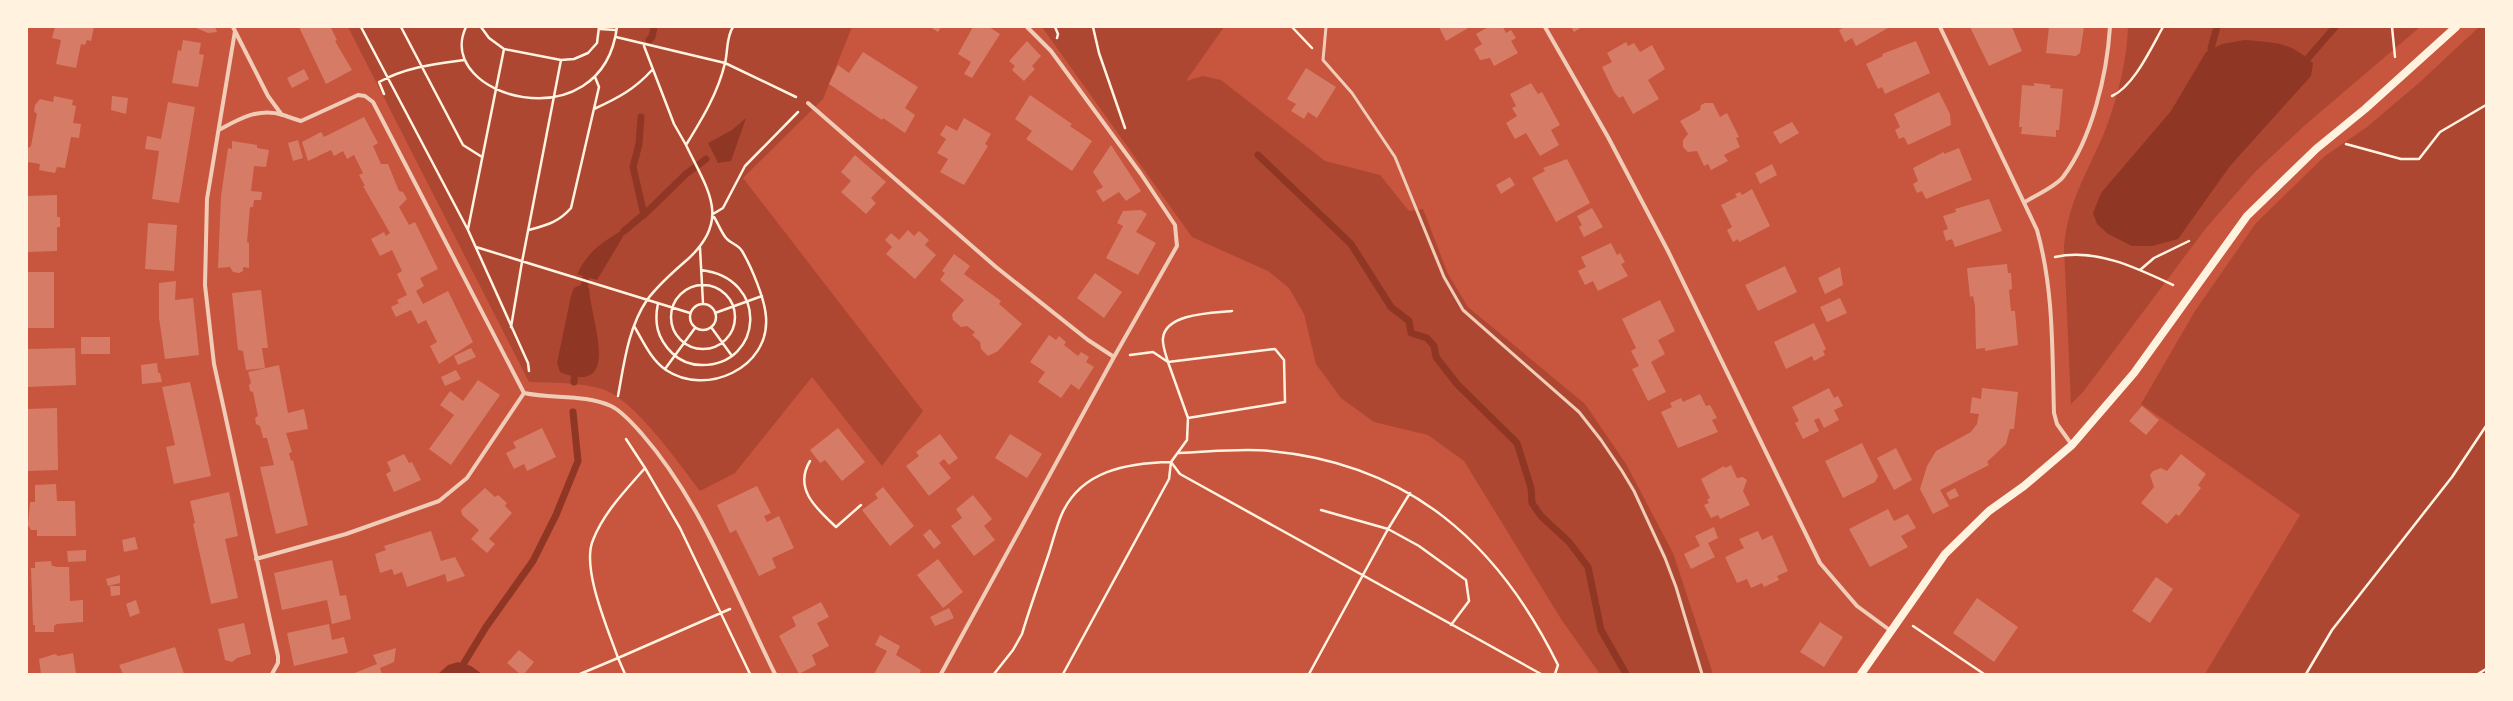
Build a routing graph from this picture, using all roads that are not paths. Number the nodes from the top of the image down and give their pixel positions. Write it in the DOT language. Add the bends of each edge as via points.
graph roads {
  1 [pos="1027,27"];
  2 [pos="1326,27"];
  3 [pos="1545,27"];
  4 [pos="1940,27"];
  5 [pos="2110,27"];
  6 [pos="2456,27"];
  7 [pos="234,29"];
  8 [pos="808,103"];
  9 [pos="282,115"];
  10 [pos="219,130"];
  11 [pos="2025,202"];
  12 [pos="1114,357"];
  13 [pos="524,393"];
  14 [pos="2072,445"];
  15 [pos="256,559"];
  16 [pos="1891,631"];
  17 [pos="272,674"];
  18 [pos="776,674"];
  19 [pos="941,674"];
  20 [pos="1702,674"];
  21 [pos="1861,674"];
  1 -- 12 [label="street" via="1052,51 1175,225 1177,246"];
  2 -- 20 [label="lane" via="1323,60 1352,93 1395,158 1444,277 1463,310 1579,412 1622,471 1645,514 1674,580"];
  3 -- 16 [label="street" via="1608,137 1668,251 1820,563 1857,606"];
  4 -- 11 [label="street"];
  5 -- 11 [label="street" via="2104,74 2082,145 2062,178"];
  6 -- 14 [label="main road" via="2365,109 2316,149 2247,216 2134,373"];
  7 -- 9 [label="street" via="268,96"];
  7 -- 10 [label="street"];
  8 -- 12 [label="street" via="996,267 1088,340"];
  9 -- 10 [label="street" via="256,114"];
  9 -- 13 [label="street" via="301,121 358,95 365,96 373,102"];
  10 -- 15 [label="street" via="206,218 204,265 207,315 214,364"];
  11 -- 14 [label="street" via="2045,259 2051,296 2054,413 2057,424"];
  12 -- 19 [label="street"];
  13 -- 15 [label="street" via="467,478 439,501 352,532"];
  13 -- 18 [label="street" via="588,400 616,409 641,434 675,475 698,515"];
  14 -- 16 [label="main road" via="1965,532 1945,554"];
  15 -- 17 [label="street" via="278,656 278,663"];
  16 -- 21 [label="main road"];
}
